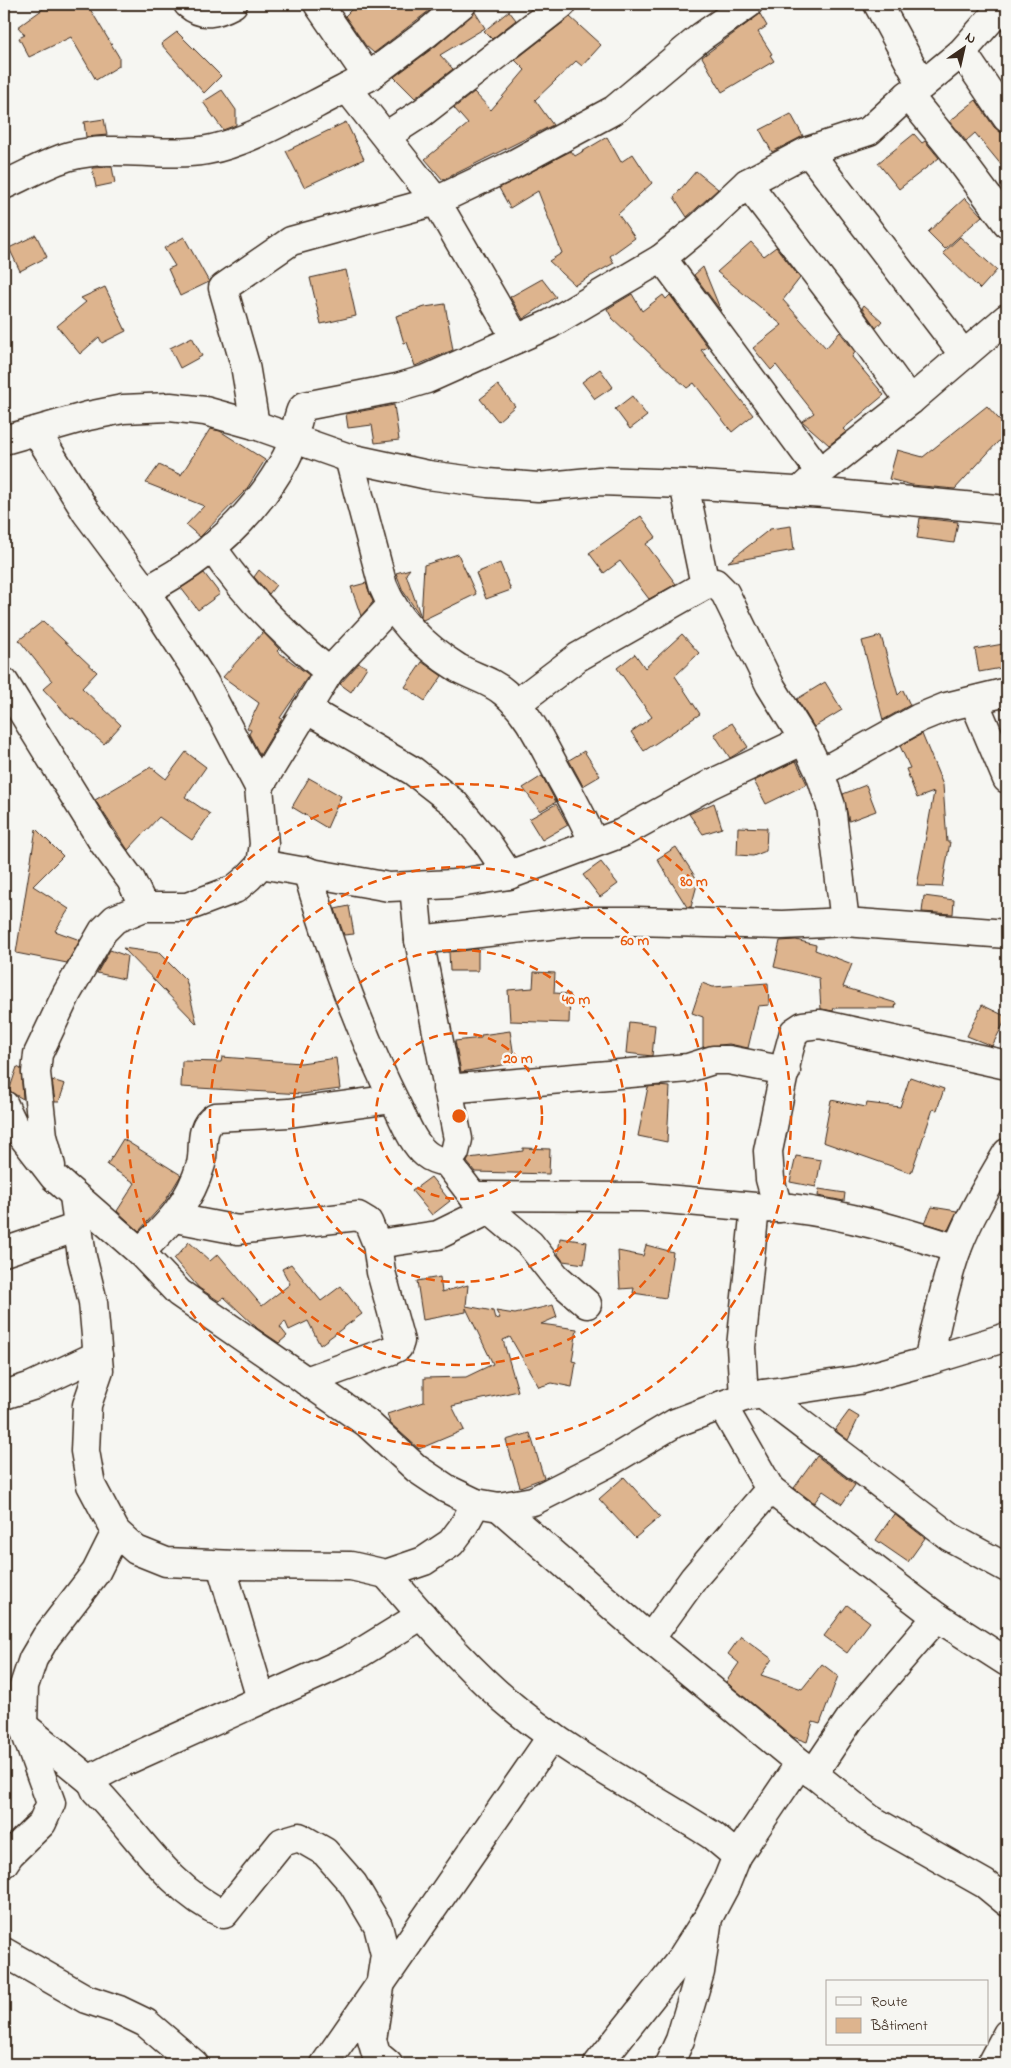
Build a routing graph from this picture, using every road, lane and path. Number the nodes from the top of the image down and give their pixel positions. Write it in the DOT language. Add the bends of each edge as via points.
graph roads {
  1 [pos="188,4"];
  2 [pos="233,4"];
  3 [pos="318,4"];
  4 [pos="462,4"];
  5 [pos="562,4"];
  6 [pos="748,4"];
  7 [pos="878,4"];
  8 [pos="1001,10"];
  9 [pos="962,52"];
  10 [pos="357,82"];
  11 [pos="915,90"];
  12 [pos="1007,118"];
  13 [pos="386,136"];
  14 [pos="808,151"];
  15 [pos="746,182"];
  16 [pos="4,185"];
  17 [pos="436,201"];
  18 [pos="1007,223"];
  19 [pos="662,258"];
  20 [pos="1007,318"];
  21 [pos="516,339"];
  22 [pos="964,355"];
  23 [pos="910,401"];
  24 [pos="255,425"];
  25 [pos="36,431"];
  26 [pos="292,439"];
  27 [pos="4,440"];
  28 [pos="349,458"];
  29 [pos="820,472"];
  30 [pos="684,484"];
  31 [pos="800,491"];
  32 [pos="1007,510"];
  33 [pos="212,548"];
  34 [pos="706,586"];
  35 [pos="145,591"];
  36 [pos="391,606"];
  37 [pos="329,672"];
  38 [pos="4,682"];
  39 [pos="1007,692"];
  40 [pos="974,701"];
  41 [pos="516,704"];
  42 [pos="306,709"];
  43 [pos="804,740"];
  44 [pos="820,773"];
  45 [pos="1007,779"];
  46 [pos="259,787"];
  47 [pos="593,842"];
  48 [pos="261,864"];
  49 [pos="307,871"];
  50 [pos="509,875"];
  51 [pos="414,886"];
  52 [pos="144,907"];
  53 [pos="845,922"];
  54 [pos="1007,934"];
  55 [pos="419,940"];
  56 [pos="1007,1065"];
  57 [pos="786,1071"];
  58 [pos="447,1089"];
  59 [pos="393,1099"];
  60 [pos="4,1105"];
  61 [pos="1007,1153"];
  62 [pos="447,1162"];
  63 [pos="54,1177"];
  64 [pos="74,1196"];
  65 [pos="481,1203"];
  66 [pos="766,1207"];
  67 [pos="175,1218"];
  68 [pos="78,1227"];
  69 [pos="377,1244"];
  70 [pos="957,1249"];
  71 [pos="4,1252"];
  72 [pos="140,1252"];
  73 [pos="586,1304"];
  74 [pos="1007,1337"];
  75 [pos="98,1355"];
  76 [pos="928,1361"];
  77 [pos="306,1381"];
  78 [pos="4,1395"];
  79 [pos="743,1399"];
  80 [pos="770,1489"];
  81 [pos="488,1505"];
  82 [pos="116,1532"];
  83 [pos="221,1565"];
  84 [pos="1007,1568"];
  85 [pos="386,1574"];
  86 [pos="422,1615"];
  87 [pos="936,1617"];
  88 [pos="650,1639"];
  89 [pos="1007,1662"];
  90 [pos="261,1699"];
  91 [pos="24,1726"];
  92 [pos="552,1736"];
  93 [pos="807,1769"];
  94 [pos="92,1782"];
  95 [pos="737,1856"];
  96 [pos="4,1863"];
  97 [pos="1007,1902"];
  98 [pos="708,1918"];
  99 [pos="4,1952"];
  100 [pos="380,1987"];
  101 [pos="1007,2034"];
  102 [pos="194,2064"];
  103 [pos="325,2064"];
  104 [pos="388,2064"];
  105 [pos="598,2064"];
  106 [pos="669,2064"];
  107 [pos="991,2064"];
  1 -- 2 [label="street" via="200,13 216,12"];
  3 -- 10 [label="street"];
  4 -- 10 [label="street"];
  5 -- 13 [label="street" via="437,102"];
  6 -- 17 [label="street" via="701,37 614,110 512,165"];
  7 -- 11 [label="street"];
  8 -- 9 [label="street"];
  9 -- 11 [label="street"];
  9 -- 12 [label="street"];
  10 -- 13 [label="street"];
  10 -- 16 [label="street" via="251,135 210,150 189,153 129,150 70,156"];
  11 -- 14 [label="street" via="869,132"];
  11 -- 18 [label="street" via="952,149"];
  13 -- 17 [label="street"];
  14 -- 15 [label="street"];
  14 -- 22 [label="street"];
  15 -- 19 [label="street"];
  15 -- 23 [label="street"];
  17 -- 21 [label="street"];
  17 -- 24 [label="street" via="302,236 270,254 223,288 246,365"];
  19 -- 21 [label="street" via="566,315"];
  19 -- 29 [label="street"];
  20 -- 22 [label="street"];
  21 -- 26 [label="street" via="427,379 305,406"];
  22 -- 23 [label="street"];
  23 -- 29 [label="street"];
  24 -- 25 [label="street" via="205,411 170,407 123,409"];
  24 -- 26 [label="street"];
  25 -- 27 [label="street"];
  25 -- 35 [label="street" via="86,512"];
  26 -- 28 [label="street"];
  26 -- 33 [label="street" via="287,456 267,487 232,532"];
  28 -- 30 [label="street" via="428,475 538,487 600,481"];
  28 -- 36 [label="street"];
  29 -- 31 [label="street"];
  30 -- 31 [label="street"];
  30 -- 34 [label="street"];
  31 -- 32 [label="street"];
  33 -- 35 [label="street" via="173,577"];
  33 -- 37 [label="street" via="284,632"];
  34 -- 41 [label="street" via="578,657"];
  34 -- 43 [label="street" via="715,582 725,593 770,685"];
  35 -- 46 [label="street" via="204,682"];
  36 -- 37 [label="street"];
  36 -- 41 [label="street" via="413,632 438,653 459,668 496,685"];
  37 -- 42 [label="street"];
  38 -- 52 [label="street" via="103,842 131,880"];
  39 -- 40 [label="street"];
  40 -- 44 [label="street" via="946,707 919,718"];
  40 -- 45 [label="street"];
  41 -- 47 [label="street" via="537,733 582,814"];
  42 -- 46 [label="street"];
  42 -- 50 [label="street" via="413,771 454,803 486,840"];
  43 -- 44 [label="street"];
  43 -- 47 [label="street" via="711,784 622,833"];
  44 -- 53 [label="street" via="832,806"];
  46 -- 48 [label="street" via="264,844"];
  47 -- 50 [label="street"];
  48 -- 49 [label="street"];
  48 -- 52 [label="street" via="235,889 213,899 187,907"];
  49 -- 51 [label="street" via="389,887"];
  49 -- 59 [label="street" via="350,998"];
  50 -- 51 [label="street"];
  51 -- 55 [label="street"];
  52 -- 63 [label="street" via="115,918 103,931 58,1010 38,1054 36,1073 43,1136"];
  53 -- 54 [label="street"];
  53 -- 55 [label="street" via="782,925 584,921"];
  55 -- 58 [label="street"];
  56 -- 57 [label="street" via="820,1024 803,1026 794,1032"];
  57 -- 58 [label="street" via="744,1062 713,1060 680,1069"];
  57 -- 66 [label="street" via="768,1151 770,1179"];
  58 -- 62 [label="street" via="458,1140 455,1152"];
  59 -- 62 [label="street" via="414,1140 426,1154"];
  59 -- 67 [label="street" via="298,1112 214,1117 202,1138 201,1163"];
  60 -- 63 [label="street" via="13,1124"];
  61 -- 70 [label="street" via="974,1210"];
  62 -- 65 [label="street"];
  63 -- 64 [label="street"];
  64 -- 68 [label="street"];
  64 -- 72 [label="street"];
  65 -- 66 [label="street" via="642,1197"];
  65 -- 69 [label="street" via="438,1235"];
  65 -- 73 [label="street" via="530,1244 556,1277"];
  66 -- 70 [label="street" via="845,1217"];
  66 -- 79 [label="street" via="741,1346"];
  67 -- 69 [label="street" via="238,1230 358,1216 368,1222"];
  67 -- 72 [label="street"];
  68 -- 71 [label="street"];
  68 -- 75 [label="street" via="94,1302"];
  69 -- 77 [label="street" via="399,1345"];
  70 -- 76 [label="street"];
  72 -- 77 [label="street" via="179,1293"];
  74 -- 76 [label="street"];
  75 -- 78 [label="street" via="32,1386"];
  75 -- 82 [label="street" via="99,1370 87,1405 85,1451 91,1485"];
  76 -- 79 [label="street" via="859,1380"];
  77 -- 81 [label="street" via="367,1422 417,1468 447,1489"];
  79 -- 80 [label="street"];
  79 -- 81 [label="street" via="675,1422 606,1464 533,1501"];
  79 -- 84 [label="street" via="950,1537"];
  80 -- 87 [label="street"];
  80 -- 88 [label="street" via="694,1578"];
  81 -- 85 [label="street" via="463,1527 451,1543 424,1561"];
  81 -- 88 [label="street"];
  82 -- 83 [label="street" via="136,1550 166,1562"];
  82 -- 91 [label="street" via="96,1572 33,1659 24,1686"];
  83 -- 85 [label="street" via="351,1566"];
  83 -- 90 [label="street"];
  85 -- 86 [label="street"];
  86 -- 90 [label="street" via="349,1660"];
  86 -- 92 [label="street" via="489,1685"];
  87 -- 89 [label="street"];
  87 -- 93 [label="street"];
  88 -- 93 [label="street"];
  90 -- 94 [label="street" via="121,1763 98,1775"];
  91 -- 94 [label="street"];
  91 -- 96 [label="street" via="52,1803 42,1823"];
  92 -- 95 [label="street" via="713,1836"];
  92 -- 100 [label="street"];
  93 -- 95 [label="street"];
  93 -- 97 [label="street" via="870,1819 985,1884"];
  94 -- 100 [label="street" via="96,1791 174,1878 204,1906 224,1914 282,1842 299,1837 325,1852 353,1884 378,1926 385,1954"];
  95 -- 98 [label="street"];
  98 -- 105 [label="street" via="679,1962"];
  98 -- 106 [label="street" via="700,1972 680,2040"];
  99 -- 102 [label="street" via="86,1999 146,2023"];
  100 -- 103 [label="street"];
  100 -- 104 [label="street" via="372,2040 376,2054"];
  101 -- 107 [label="street"];
}
